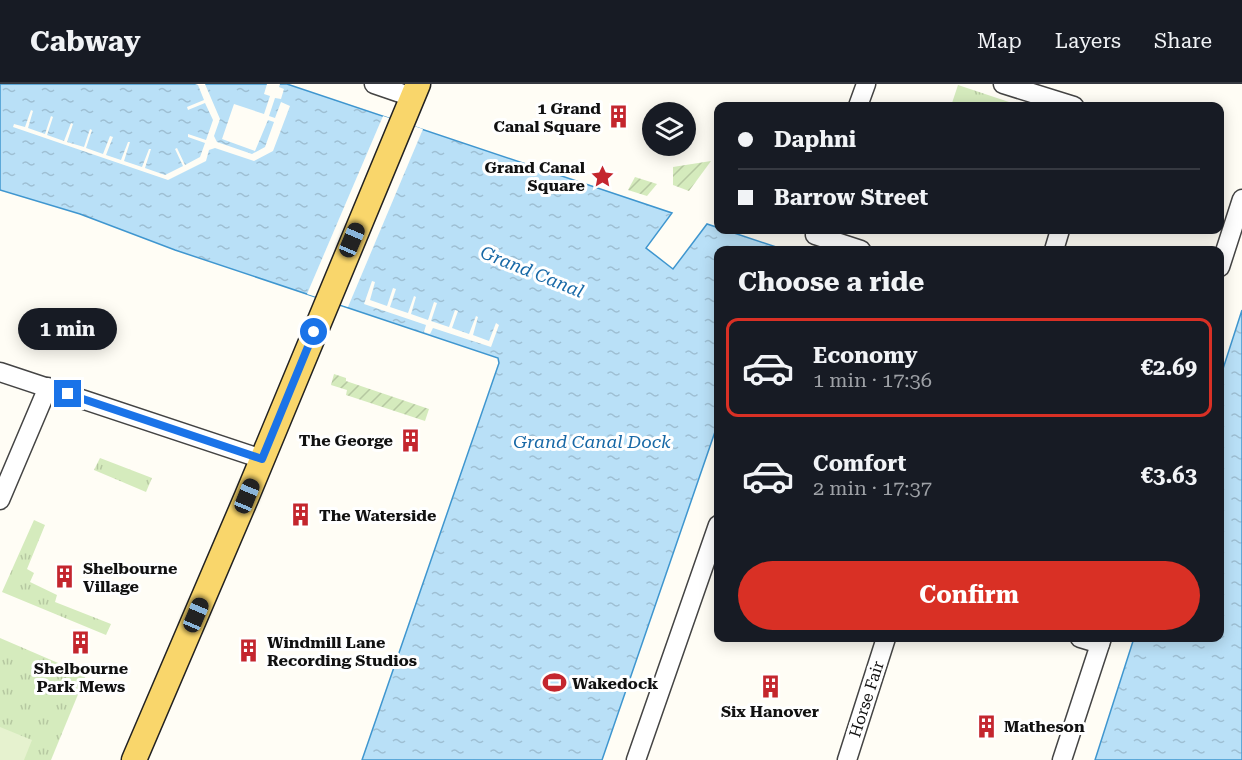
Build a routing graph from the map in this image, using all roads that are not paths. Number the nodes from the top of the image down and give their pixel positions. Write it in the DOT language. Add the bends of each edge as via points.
graph roads {
  1 [pos="374,84"];
  2 [pos="866,84"];
  3 [pos="1003,84"];
  4 [pos="415,91"];
  5 [pos="859,102"];
  6 [pos="1061,102"];
  7 [pos="1242,200"];
  8 [pos="814,238"];
  9 [pos="845,246"];
  10 [pos="1224,255"];
  11 [pos="0,372"];
  12 [pos="48,387"];
  13 [pos="262,459"];
  14 [pos="5,474"];
  15 [pos="0,500"];
  16 [pos="714,536"];
  17 [pos="885,642"];
  18 [pos="1101,642"];
  19 [pos="135,760"];
  20 [pos="636,760"];
  21 [pos="847,760"];
  22 [pos="1062,760"];
  1 -- 4 [label="street"];
  2 -- 5 [label="street"];
  3 -- 6 [label="street"];
  4 -- 13 [label="main road"];
  7 -- 10 [label="street"];
  8 -- 9 [label="street"];
  11 -- 12 [label="street"];
  12 -- 13 [label="street"];
  12 -- 14 [label="street"];
  13 -- 19 [label="main road"];
  14 -- 15 [label="street"];
  16 -- 20 [label="street"];
  17 -- 21 [label="street, Horse Fair"];
  18 -- 22 [label="street"];
}
